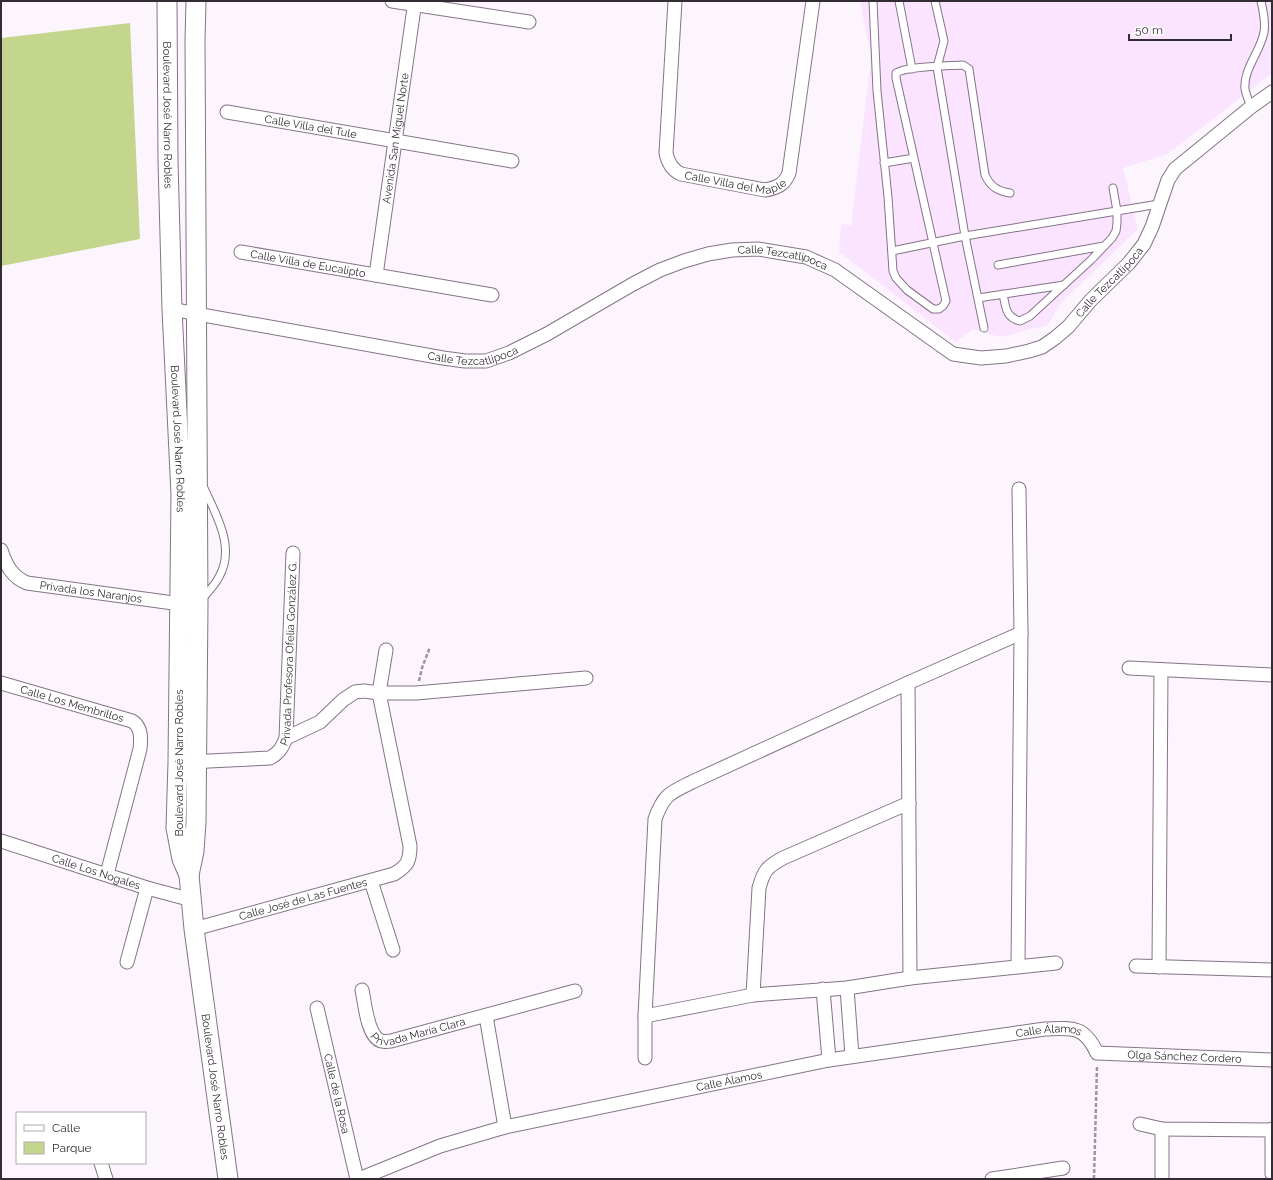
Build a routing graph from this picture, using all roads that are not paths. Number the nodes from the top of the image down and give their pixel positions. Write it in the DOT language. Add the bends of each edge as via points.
graph roads {
  1 [pos="167,1"];
  2 [pos="196,1"];
  3 [pos="392,1"];
  4 [pos="675,1"];
  5 [pos="813,1"];
  6 [pos="873,1"];
  7 [pos="899,1"];
  8 [pos="935,1"];
  9 [pos="1261,1"];
  10 [pos="415,3"];
  11 [pos="529,22"];
  12 [pos="937,67"];
  13 [pos="912,68"];
  14 [pos="1272,92"];
  15 [pos="1251,107"];
  16 [pos="227,112"];
  17 [pos="394,141"];
  18 [pos="914,158"];
  19 [pos="512,162"];
  20 [pos="884,163"];
  21 [pos="1113,188"];
  22 [pos="1010,193"];
  23 [pos="1159,204"];
  24 [pos="1116,211"];
  25 [pos="965,236"];
  26 [pos="933,243"];
  27 [pos="1105,246"];
  28 [pos="892,251"];
  29 [pos="242,252"];
  30 [pos="998,265"];
  31 [pos="376,275"];
  32 [pos="1064,285"];
  33 [pos="1003,294"];
  34 [pos="492,295"];
  35 [pos="978,298"];
  36 [pos="172,309"];
  37 [pos="197,314"];
  38 [pos="984,328"];
  39 [pos="197,474"];
  40 [pos="1019,489"];
  41 [pos="1,550"];
  42 [pos="293,553"];
  43 [pos="179,604"];
  44 [pos="198,605"];
  45 [pos="1021,633"];
  46 [pos="386,650"];
  47 [pos="1129,668"];
  48 [pos="1161,670"];
  49 [pos="1272,675"];
  50 [pos="586,678"];
  51 [pos="1,683"];
  52 [pos="908,683"];
  53 [pos="378,693"];
  54 [pos="286,738"];
  55 [pos="187,762"];
  56 [pos="909,803"];
  57 [pos="1,841"];
  58 [pos="106,874"];
  59 [pos="371,881"];
  60 [pos="147,888"];
  61 [pos="192,900"];
  62 [pos="194,929"];
  63 [pos="393,950"];
  64 [pos="127,962"];
  65 [pos="1056,962"];
  66 [pos="1018,966"];
  67 [pos="1136,966"];
  68 [pos="1159,967"];
  69 [pos="1272,970"];
  70 [pos="910,978"];
  71 [pos="847,988"];
  72 [pos="823,989"];
  73 [pos="362,990"];
  74 [pos="575,991"];
  75 [pos="753,995"];
  76 [pos="317,1008"];
  77 [pos="486,1016"];
  78 [pos="644,1016"];
  79 [pos="1097,1053"];
  80 [pos="852,1056"];
  81 [pos="645,1058"];
  82 [pos="829,1060"];
  83 [pos="1272,1060"];
  84 [pos="1140,1124"];
  85 [pos="505,1127"];
  86 [pos="1162,1129"];
  87 [pos="1272,1130"];
  88 [pos="101,1164"];
  89 [pos="1063,1168"];
  90 [pos="1272,1174"];
  91 [pos="1014,1177"];
  92 [pos="106,1179"];
  93 [pos="228,1179"];
  94 [pos="358,1179"];
  95 [pos="992,1179"];
  96 [pos="1162,1179"];
  1 -- 36 [label="street, Boulevard José Narro Robles"];
  2 -- 37 [label="street, Boulevard José Narro Robles"];
  3 -- 10 [label="street"];
  4 -- 5 [label="street, Calle Villa del Maple" via="666,153 670,164 681,174 766,190 783,183 789,173"];
  6 -- 20 [label="lane" via="876,91"];
  7 -- 13 [label="lane"];
  8 -- 12 [label="lane" via="944,41"];
  9 -- 15 [label="lane" via="1265,31 1245,82"];
  10 -- 11 [label="street"];
  10 -- 17 [label="street, Avenida San Miguel Norte"];
  12 -- 13 [label="lane"];
  12 -- 22 [label="lane" via="964,65 969,69 985,175 994,188"];
  12 -- 25 [label="lane"];
  13 -- 18 [label="lane" via="898,71 896,75"];
  14 -- 15 [label="street, Calle Tezcatlipoca"];
  15 -- 23 [label="street, Calle Tezcatlipoca" via="1175,169"];
  16 -- 17 [label="street, Calle Villa del Tule"];
  17 -- 19 [label="street, Calle Villa del Tule"];
  17 -- 31 [label="street, Avenida San Miguel Norte"];
  18 -- 20 [label="lane"];
  18 -- 26 [label="lane"];
  20 -- 28 [label="lane"];
  21 -- 24 [label="lane"];
  23 -- 24 [label="lane"];
  23 -- 37 [label="street, Calle Tezcatlipoca" via="1144,244 1068,327 1042,347 1006,356 981,358 953,354 835,270 806,256 758,249 708,254 660,270 547,334 509,353 486,360 443,358"];
  24 -- 25 [label="lane"];
  24 -- 27 [label="lane" via="1116,230"];
  25 -- 26 [label="lane"];
  25 -- 35 [label="lane"];
  26 -- 28 [label="lane"];
  26 -- 28 [label="lane" via="946,301 939,309 933,309 900,283 893,271"];
  27 -- 30 [label="lane"];
  27 -- 32 [label="lane"];
  29 -- 31 [label="street, Calle Villa de Eucalipto"];
  31 -- 34 [label="street, Calle Villa de Eucalipto"];
  32 -- 33 [label="lane"];
  32 -- 33 [label="lane" via="1030,316 1020,321 1011,318 1007,313"];
  33 -- 35 [label="lane"];
  35 -- 38 [label="lane"];
  36 -- 37 [label="street, Calle Tezcatlipoca"];
  36 -- 43 [label="street, Boulevard José Narro Robles" via="180,494"];
  37 -- 39 [label="street, Boulevard José Narro Robles"];
  39 -- 44 [label="street, Boulevard José Narro Robles"];
  39 -- 44 [label="lane" via="222,531 225,547 223,568 219,577"];
  40 -- 45 [label="street"];
  41 -- 43 [label="street, Privada los Naranjos" via="13,574 27,583"];
  42 -- 54 [label="street, Privada Profesora Ofelia González G."];
  43 -- 44 [label="street, Privada los Naranjos"];
  43 -- 55 [label="street, Boulevard José Narro Robles"];
  44 -- 55 [label="street, Boulevard José Narro Robles"];
  45 -- 52 [label="street"];
  45 -- 66 [label="street"];
  46 -- 53 [label="street"];
  47 -- 48 [label="street"];
  48 -- 49 [label="street"];
  48 -- 68 [label="street"];
  50 -- 53 [label="street" via="416,693"];
  51 -- 58 [label="street, Calle Los Membrillos" via="136,724 141,739 138,756"];
  52 -- 56 [label="street"];
  52 -- 78 [label="street" via="692,782 674,792 661,804 655,819"];
  53 -- 54 [label="street" via="355,692 342,700 320,722"];
  53 -- 59 [label="street, Calle José de Las Fuentes" via="410,846 410,857 408,863 394,874"];
  54 -- 55 [label="street, Privada Profesora Ofelia González G." via="279,753 270,758"];
  55 -- 61 [label="street, Boulevard José Narro Robles" via="176,828 182,859 189,875"];
  56 -- 70 [label="street"];
  56 -- 75 [label="street" via="770,866 763,875 759,888"];
  57 -- 58 [label="street, Calle Los Nogales"];
  58 -- 60 [label="street, Calle Los Nogales"];
  59 -- 62 [label="street, Calle José de Las Fuentes"];
  59 -- 63 [label="street"];
  60 -- 61 [label="street, Calle Los Nogales"];
  60 -- 64 [label="street"];
  61 -- 62 [label="street, Boulevard José Narro Robles"];
  62 -- 93 [label="street, Boulevard José Narro Robles"];
  65 -- 66 [label="street"];
  66 -- 70 [label="street"];
  67 -- 68 [label="street"];
  68 -- 69 [label="street"];
  70 -- 71 [label="street"];
  71 -- 72 [label="street"];
  71 -- 80 [label="street"];
  72 -- 75 [label="street"];
  72 -- 82 [label="street"];
  73 -- 77 [label="street, Privada María Clara" via="371,1031 382,1041 391,1041"];
  74 -- 77 [label="street, Privada María Clara"];
  75 -- 78 [label="street"];
  76 -- 94 [label="street, Calle de la Rosa"];
  77 -- 85 [label="street"];
  78 -- 81 [label="street"];
  79 -- 80 [label="street, Calle Álamos" via="1085,1034 1076,1030 1045,1029"];
  79 -- 83 [label="street, Olga Sánchez Cordero"];
  80 -- 82 [label="street, Calle Álamos"];
  82 -- 85 [label="street, Calle Álamos"];
  84 -- 86 [label="street"];
  85 -- 94 [label="street, Calle Álamos" via="440,1146"];
  86 -- 87 [label="street"];
  86 -- 96 [label="street"];
  87 -- 90 [label="street"];
  88 -- 92 [label="street"];
  89 -- 91 [label="street"];
  91 -- 95 [label="street"];
}
